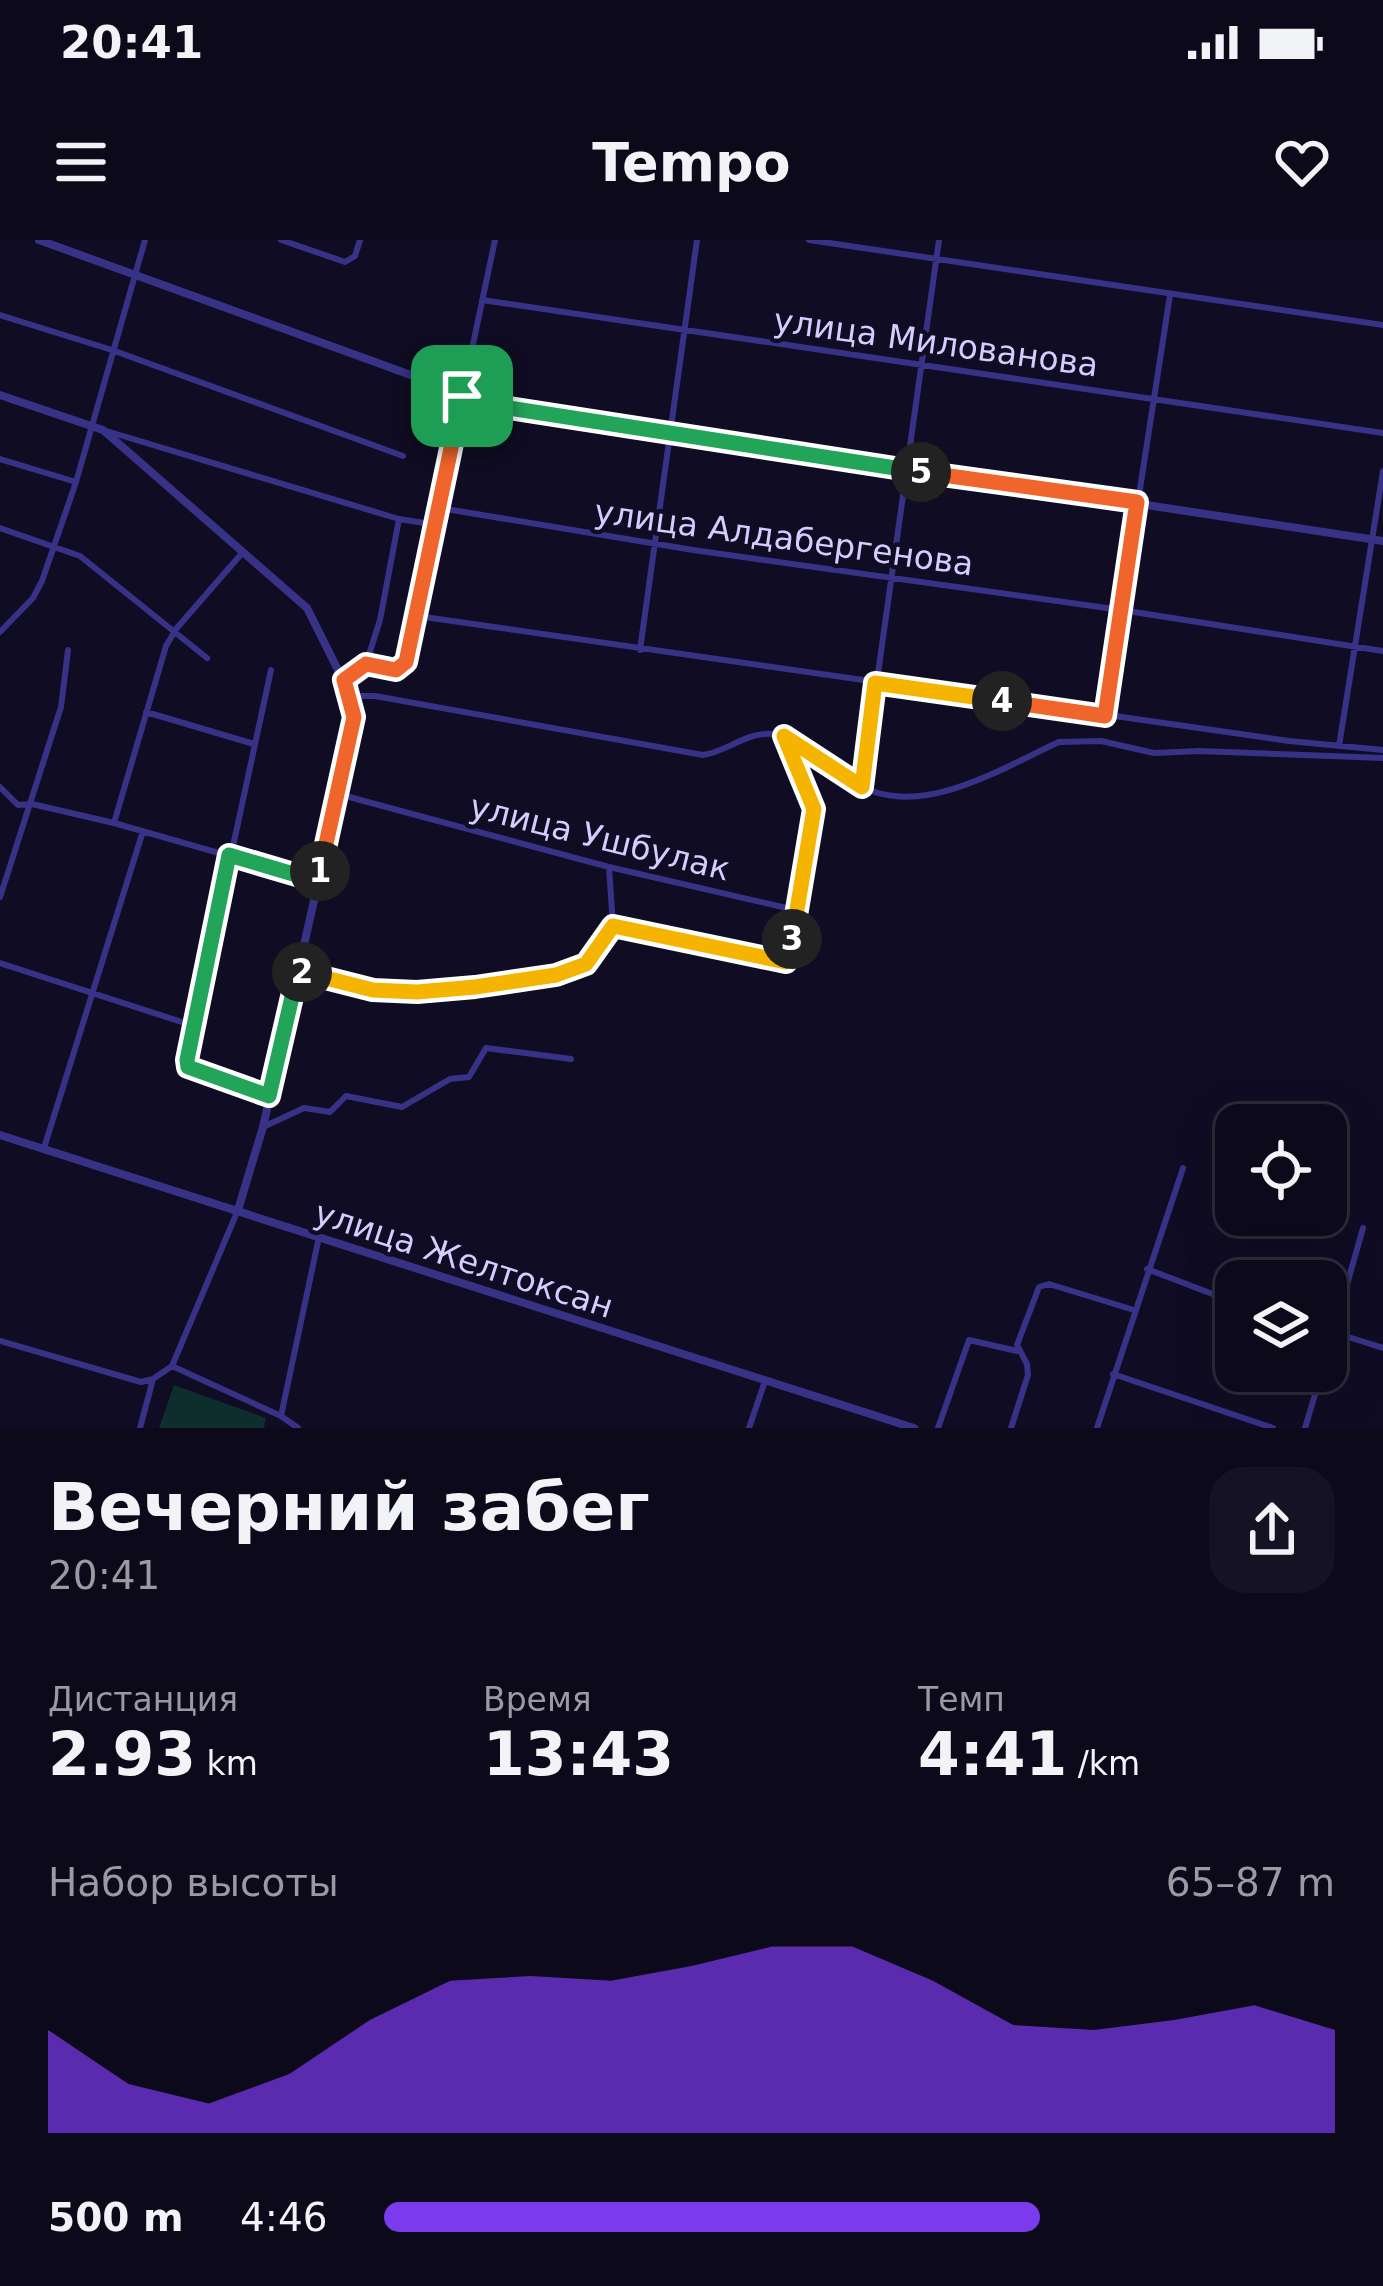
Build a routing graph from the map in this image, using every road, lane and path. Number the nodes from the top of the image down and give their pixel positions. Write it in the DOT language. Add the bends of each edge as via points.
graph roads {
  1 [pos="39,240"];
  2 [pos="145,240"];
  3 [pos="281,240"];
  4 [pos="360,240"];
  5 [pos="494,240"];
  6 [pos="697,240"];
  7 [pos="809,240"];
  8 [pos="939,240"];
  9 [pos="937,257"];
  10 [pos="137,274"];
  11 [pos="1169,295"];
  12 [pos="482,300"];
  13 [pos="0,315"];
  14 [pos="1383,326"];
  15 [pos="685,329"];
  16 [pos="112,350"];
  17 [pos="922,365"];
  18 [pos="0,394"];
  19 [pos="462,396"];
  20 [pos="1153,399"];
  21 [pos="91,424"];
  22 [pos="103,430"];
  23 [pos="670,433"];
  24 [pos="1383,433"];
  25 [pos="403,456"];
  26 [pos="0,459"];
  27 [pos="907,470"];
  28 [pos="1383,471"];
  29 [pos="76,482"];
  30 [pos="1137,502"];
  31 [pos="440,508"];
  32 [pos="399,519"];
  33 [pos="436,525"];
  34 [pos="0,528"];
  35 [pos="1378,540"];
  36 [pos="655,544"];
  37 [pos="55,545"];
  38 [pos="243,552"];
  39 [pos="890,578"];
  40 [pos="1121,610"];
  41 [pos="417,616"];
  42 [pos="175,631"];
  43 [pos="0,632"];
  44 [pos="1356,649"];
  45 [pos="68,650"];
  46 [pos="640,650"];
  47 [pos="1383,652"];
  48 [pos="207,658"];
  49 [pos="366,664"];
  50 [pos="271,670"];
  51 [pos="344,680"];
  52 [pos="875,683"];
  53 [pos="351,696"];
  54 [pos="146,712"];
  55 [pos="1105,716"];
  56 [pos="784,736"];
  57 [pos="254,744"];
  58 [pos="1339,747"];
  59 [pos="1383,754"];
  60 [pos="0,787"];
  61 [pos="862,787"];
  62 [pos="338,794"];
  63 [pos="32,803"];
  64 [pos="114,824"];
  65 [pos="143,831"];
  66 [pos="229,855"];
  67 [pos="609,867"];
  68 [pos="317,881"];
  69 [pos="0,897"];
  70 [pos="800,910"];
  71 [pos="613,926"];
  72 [pos="0,963"];
  73 [pos="298,971"];
  74 [pos="94,994"];
  75 [pos="194,1026"];
  76 [pos="571,1059"];
  77 [pos="269,1096"];
  78 [pos="263,1127"];
  79 [pos="0,1136"];
  80 [pos="44,1149"];
  81 [pos="1183,1168"];
  82 [pos="238,1210"];
  83 [pos="1363,1228"];
  84 [pos="319,1237"];
  85 [pos="1147,1269"];
  86 [pos="1347,1278"];
  87 [pos="1215,1295"];
  88 [pos="1134,1310"];
  89 [pos="1347,1336"];
  90 [pos="0,1341"];
  91 [pos="1383,1348"];
  92 [pos="1017,1351"];
  93 [pos="172,1366"];
  94 [pos="1113,1374"];
  95 [pos="153,1379"];
  96 [pos="765,1381"];
  97 [pos="1316,1392"];
  98 [pos="281,1416"];
  99 [pos="140,1428"];
  100 [pos="298,1428"];
  101 [pos="749,1428"];
  102 [pos="914,1428"];
  103 [pos="938,1428"];
  104 [pos="1011,1428"];
  105 [pos="1096,1428"];
  106 [pos="1273,1428"];
  107 [pos="1306,1428"];
  1 -- 10 [label="street"];
  2 -- 10 [label="street"];
  3 -- 4 [label="street" via="345,262"];
  5 -- 12 [label="street"];
  6 -- 15 [label="street"];
  7 -- 9 [label="street"];
  8 -- 9 [label="street"];
  9 -- 11 [label="street"];
  9 -- 17 [label="street"];
  10 -- 16 [label="street"];
  10 -- 19 [label="street"];
  11 -- 14 [label="street"];
  11 -- 20 [label="street"];
  12 -- 15 [label="street, улица Милованова"];
  12 -- 19 [label="street"];
  13 -- 16 [label="street"];
  15 -- 17 [label="street, улица Милованова"];
  15 -- 23 [label="street"];
  16 -- 21 [label="street"];
  16 -- 25 [label="street"];
  17 -- 20 [label="street, улица Милованова"];
  17 -- 27 [label="street"];
  18 -- 21 [label="street"];
  19 -- 23 [label="street"];
  19 -- 31 [label="street"];
  20 -- 24 [label="street, улица Милованова"];
  20 -- 30 [label="street"];
  21 -- 22 [label="street"];
  21 -- 29 [label="street"];
  22 -- 32 [label="street"];
  22 -- 38 [label="street"];
  23 -- 27 [label="street"];
  23 -- 36 [label="street"];
  26 -- 29 [label="street"];
  27 -- 30 [label="street"];
  27 -- 39 [label="street"];
  28 -- 35 [label="street"];
  29 -- 37 [label="street"];
  30 -- 35 [label="street"];
  30 -- 40 [label="street"];
  31 -- 33 [label="street"];
  31 -- 36 [label="street, улица Алдабергенова"];
  32 -- 33 [label="street"];
  32 -- 49 [label="street"];
  33 -- 41 [label="street"];
  34 -- 37 [label="street"];
  35 -- 44 [label="street"];
  36 -- 39 [label="street, улица Алдабергенова"];
  36 -- 46 [label="street"];
  37 -- 42 [label="street"];
  37 -- 43 [label="street" via="33,598"];
  38 -- 42 [label="street"];
  38 -- 51 [label="street" via="307,608"];
  39 -- 40 [label="street, улица Алдабергенова"];
  39 -- 52 [label="street"];
  40 -- 44 [label="street, улица Алдабергенова"];
  40 -- 55 [label="street"];
  41 -- 46 [label="street"];
  41 -- 49 [label="street" via="406,662 396,670"];
  42 -- 48 [label="street"];
  42 -- 54 [label="street"];
  44 -- 47 [label="street, улица Алдабергенова"];
  44 -- 58 [label="street"];
  45 -- 63 [label="street" via="61,706"];
  46 -- 52 [label="street"];
  49 -- 51 [label="street"];
  50 -- 57 [label="street"];
  51 -- 53 [label="street"];
  52 -- 55 [label="street"];
  52 -- 61 [label="street"];
  53 -- 56 [label="street" via="703,755 765,734"];
  53 -- 62 [label="street"];
  54 -- 57 [label="street"];
  54 -- 64 [label="street"];
  55 -- 58 [label="street"];
  56 -- 61 [label="street"];
  56 -- 70 [label="street" via="814,809"];
  57 -- 66 [label="street"];
  58 -- 59 [label="street"];
  59 -- 61 [label="street" via="1154,753 1077,739 947,789 888,795"];
  60 -- 63 [label="street" via="18,805"];
  62 -- 67 [label="street, улица Ушбулак"];
  62 -- 68 [label="street"];
  63 -- 64 [label="street"];
  63 -- 69 [label="street"];
  64 -- 65 [label="street"];
  65 -- 66 [label="street"];
  65 -- 74 [label="street"];
  66 -- 68 [label="street"];
  66 -- 75 [label="street"];
  67 -- 70 [label="street, улица Ушбулак"];
  67 -- 71 [label="street"];
  68 -- 73 [label="street"];
  70 -- 71 [label="street" via="786,962"];
  71 -- 73 [label="street" via="586,964 475,987 373,990"];
  72 -- 74 [label="street"];
  73 -- 77 [label="street"];
  74 -- 75 [label="street"];
  74 -- 80 [label="street"];
  75 -- 77 [label="street" via="188,1067"];
  76 -- 78 [label="street" via="486,1048 470,1077 449,1079 402,1107 346,1096 330,1112 304,1108"];
  77 -- 78 [label="street"];
  78 -- 82 [label="street"];
  79 -- 80 [label="street, улица Желтоксан"];
  80 -- 82 [label="street, улица Желтоксан"];
  81 -- 85 [label="street"];
  82 -- 84 [label="street, улица Желтоксан"];
  82 -- 93 [label="street"];
  83 -- 86 [label="street"];
  84 -- 96 [label="street, улица Желтоксан"];
  84 -- 98 [label="street"];
  85 -- 87 [label="street"];
  85 -- 88 [label="street"];
  88 -- 92 [label="street" via="1043,1285"];
  88 -- 94 [label="street"];
  89 -- 91 [label="street"];
  90 -- 95 [label="street"];
  92 -- 103 [label="street" via="969,1340"];
  92 -- 104 [label="street" via="1028,1375"];
  93 -- 95 [label="street"];
  93 -- 98 [label="street"];
  94 -- 105 [label="street"];
  94 -- 106 [label="street"];
  95 -- 99 [label="street"];
  96 -- 101 [label="street"];
  96 -- 102 [label="street, улица Желтоксан"];
  97 -- 107 [label="street"];
  98 -- 100 [label="street"];
}
